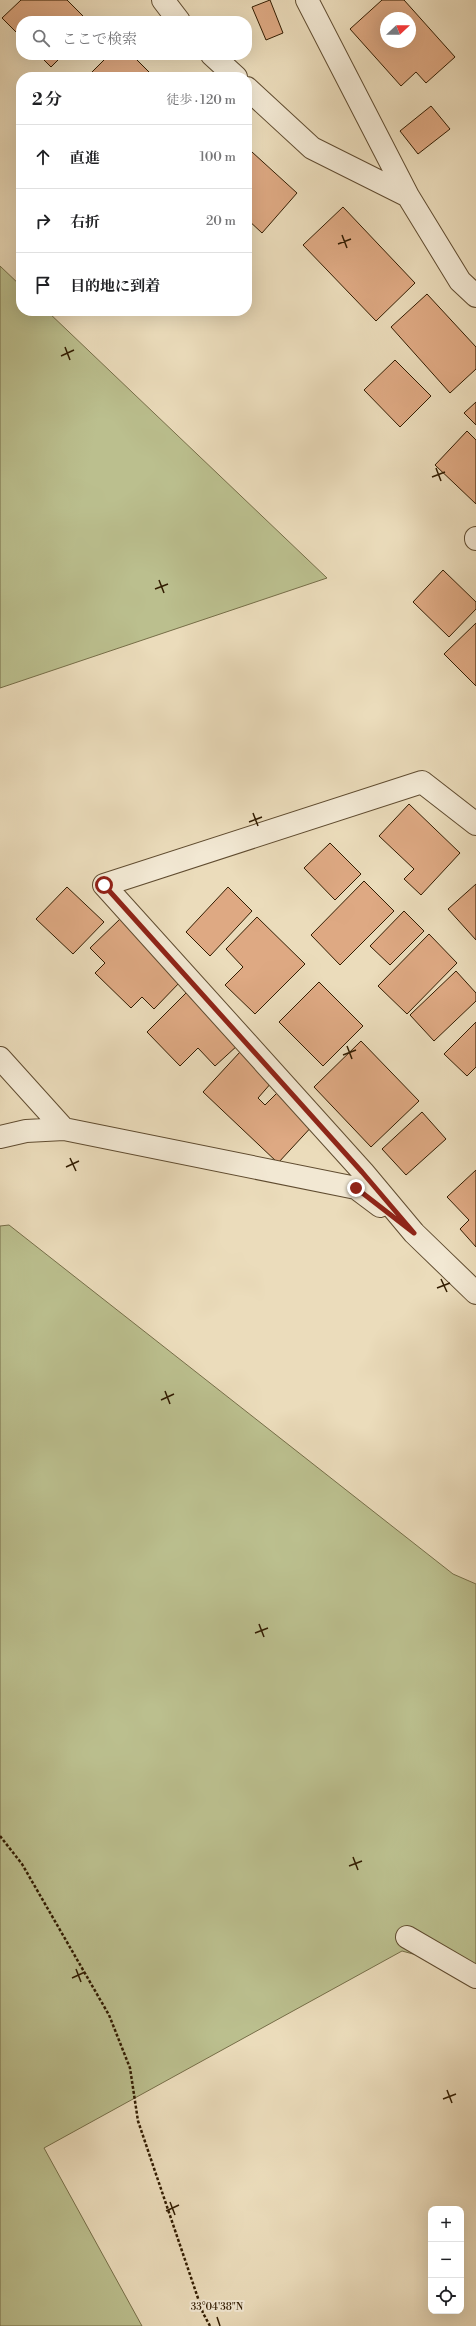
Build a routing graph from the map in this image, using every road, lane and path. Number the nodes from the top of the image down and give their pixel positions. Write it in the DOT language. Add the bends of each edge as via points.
graph roads {
  1 [pos="163,0"];
  2 [pos="307,0"];
  3 [pos="174,16"];
  4 [pos="217,60"];
  5 [pos="231,72"];
  6 [pos="252,93"];
  7 [pos="408,196"];
  8 [pos="476,296"];
  9 [pos="476,824"];
  10 [pos="0,1058"];
  11 [pos="64,1129"];
  12 [pos="0,1137"];
  13 [pos="414,1233"];
  14 [pos="476,1293"];
  15 [pos="0,1836"];
  16 [pos="407,1937"];
  17 [pos="476,1977"];
  18 [pos="210,2326"];
  1 -- 3 [label="street"];
  2 -- 7 [label="street"];
  4 -- 5 [label="street"];
  6 -- 7 [label="street" via="312,148"];
  7 -- 8 [label="street" via="460,281"];
  9 -- 13 [label="street" via="422,782 104,885"];
  10 -- 11 [label="street"];
  11 -- 12 [label="street" via="26,1131"];
  11 -- 13 [label="street" via="356,1188"];
  13 -- 14 [label="street"];
  15 -- 18 [label="path" via="22,1864 109,2015 130,2068 141,2128 203,2313"];
  16 -- 17 [label="street"];
}
